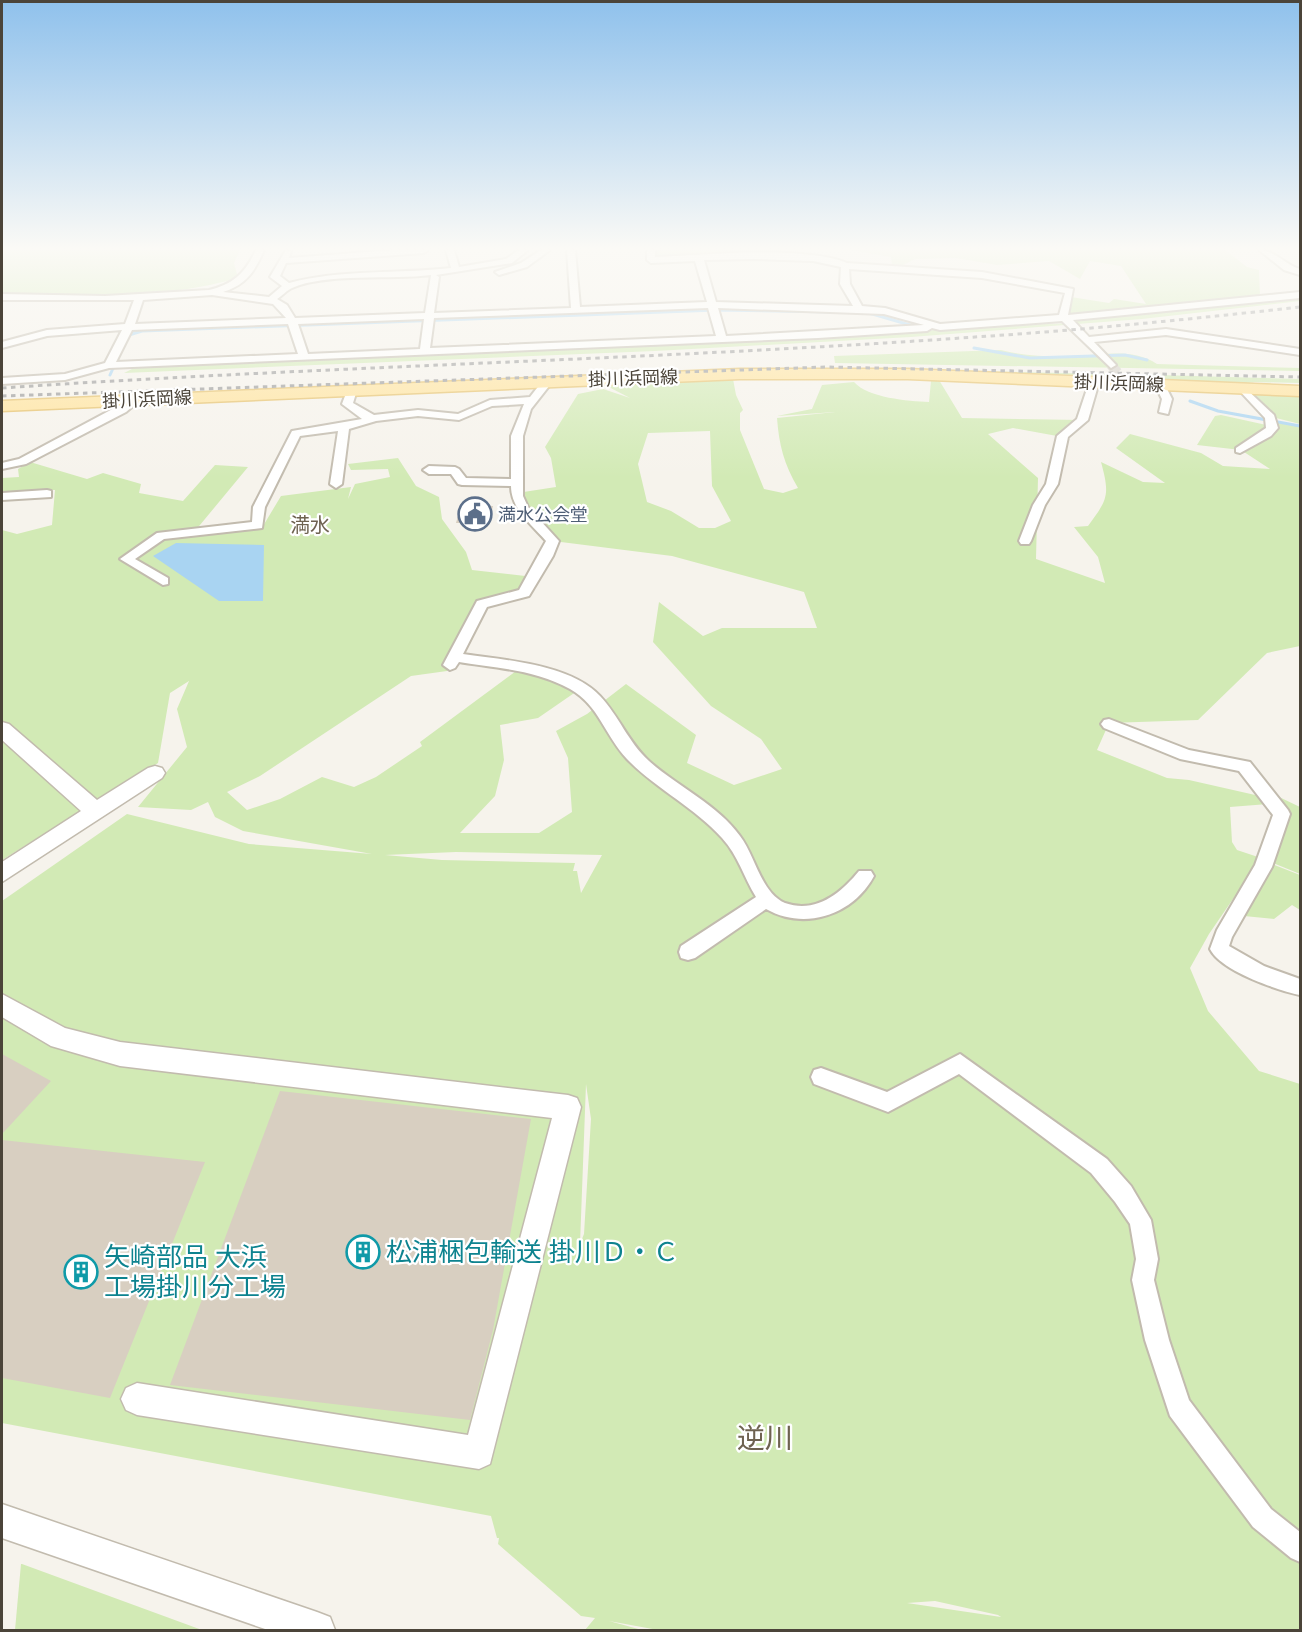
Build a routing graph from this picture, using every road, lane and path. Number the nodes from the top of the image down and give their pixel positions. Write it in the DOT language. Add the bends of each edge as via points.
graph roads {
  1 [pos="157,326"];
  2 [pos="295,326"];
  3 [pos="428,326"];
  4 [pos="719,326"];
  5 [pos="947,326"];
  6 [pos="1073,326"];
  7 [pos="129,327"];
  8 [pos="935,327"];
  9 [pos="722,339"];
  10 [pos="1086,340"];
  11 [pos="2,345"];
  12 [pos="425,351"];
  13 [pos="1300,352"];
  14 [pos="304,357"];
  15 [pos="1106,360"];
  16 [pos="109,365"];
  17 [pos="2,381"];
  18 [pos="548,381"];
  19 [pos="1094,382"];
  20 [pos="1160,385"];
  21 [pos="1242,388"];
  22 [pos="352,390"];
  23 [pos="1300,391"];
  24 [pos="135,400"];
  25 [pos="533,400"];
  26 [pos="2,406"];
  27 [pos="1164,412"];
  28 [pos="374,418"];
  29 [pos="344,427"];
  30 [pos="1240,450"];
  31 [pos="2,466"];
  32 [pos="429,470"];
  33 [pos="517,483"];
  34 [pos="336,484"];
  35 [pos="47,494"];
  36 [pos="2,497"];
  37 [pos="1025,541"];
  38 [pos="163,580"];
  39 [pos="1109,724"];
  40 [pos="2,729"];
  41 [pos="155,773"];
  42 [pos="93,814"];
  43 [pos="2,873"];
  44 [pos="865,876"];
  45 [pos="766,900"];
  46 [pos="687,952"];
  47 [pos="1300,987"];
  48 [pos="2,1005"];
  49 [pos="821,1077"];
  50 [pos="137,1399"];
  51 [pos="2,1521"];
  52 [pos="1300,1549"];
  53 [pos="317,1630"];
  1 -- 7 [label="street"];
  2 -- 14 [label="street"];
  3 -- 12 [label="street"];
  4 -- 9 [label="street"];
  5 -- 8 [label="street"];
  6 -- 10 [label="street"];
  7 -- 11 [label="street" via="47,333"];
  7 -- 16 [label="street"];
  8 -- 9 [label="street"];
  9 -- 12 [label="street"];
  10 -- 13 [label="street" via="1166,332"];
  10 -- 15 [label="street"];
  12 -- 14 [label="street"];
  14 -- 16 [label="street"];
  16 -- 17 [label="street" via="65,376"];
  18 -- 19 [label="main road, 掛川浜岡線" via="752,374 908,374"];
  18 -- 22 [label="main road, 掛川浜岡線"];
  18 -- 25 [label="street"];
  19 -- 20 [label="main road, 掛川浜岡線"];
  19 -- 37 [label="street" via="1082,420 1063,436 1052,484"];
  20 -- 21 [label="main road, 掛川浜岡線"];
  20 -- 27 [label="street" via="1167,399"];
  21 -- 23 [label="main road, 掛川浜岡線"];
  21 -- 30 [label="street" via="1272,428"];
  22 -- 24 [label="main road, 掛川浜岡線"];
  22 -- 28 [label="street" via="347,404"];
  24 -- 26 [label="main road, 掛川浜岡線"];
  24 -- 31 [label="street" via="22,462"];
  25 -- 28 [label="street" via="490,403 459,417 418,413"];
  25 -- 33 [label="street" via="517,436"];
  28 -- 29 [label="street"];
  29 -- 34 [label="street"];
  29 -- 38 [label="street" via="296,434 259,507 258,525 161,536 126,559"];
  32 -- 33 [label="street" via="455,471 462,481"];
  33 -- 45 [label="street" via="517,496 523,508 553,541 524,593 482,604 452,662 542,674 589,695 630,752 730,836 746,858"];
  35 -- 36 [label="street"];
  39 -- 47 [label="street" via="1186,755 1244,766 1282,814 1263,867 1223,935 1219,949 1272,979"];
  40 -- 42 [label="street" via="90,807"];
  41 -- 42 [label="street"];
  42 -- 43 [label="street"];
  44 -- 45 [label="street" via="839,904 818,911 782,909"];
  45 -- 46 [label="street"];
  48 -- 50 [label="street" via="60,1038 120,1054 568,1107 479,1453"];
  49 -- 52 [label="street" via="888,1102 960,1063 1099,1166 1140,1220 1148,1259 1143,1280 1179,1407 1262,1518"];
  51 -- 53 [label="street"];
}
